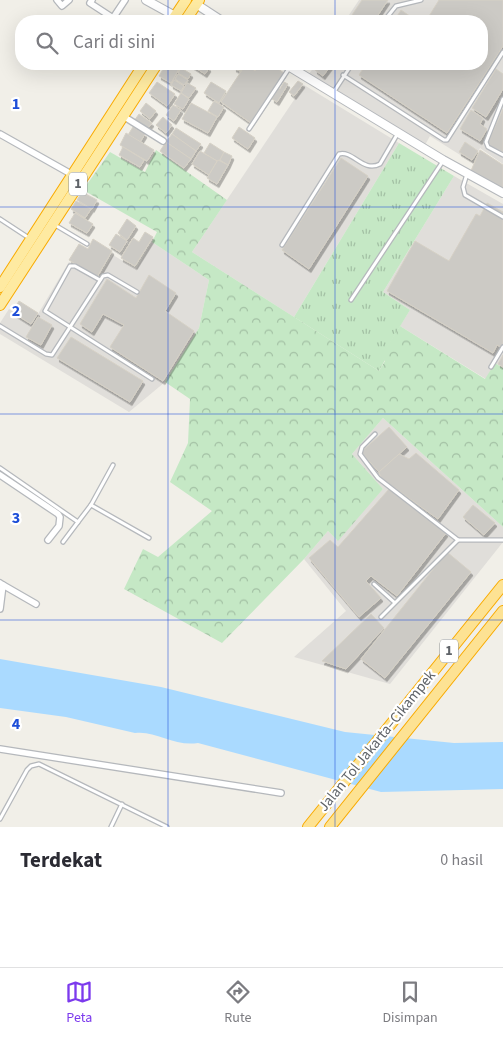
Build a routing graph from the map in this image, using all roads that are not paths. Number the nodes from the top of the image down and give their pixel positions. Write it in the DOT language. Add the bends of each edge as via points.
graph roads {
  1 [pos="57,0"];
  2 [pos="69,0"];
  3 [pos="125,0"];
  4 [pos="146,0"];
  5 [pos="186,0"];
  6 [pos="421,0"];
  7 [pos="89,1"];
  8 [pos="197,2"];
  9 [pos="106,15"];
  10 [pos="115,15"];
  11 [pos="168,15"];
  12 [pos="177,15"];
  13 [pos="189,15"];
  14 [pos="214,15"];
  15 [pos="389,15"];
  16 [pos="503,52"];
  17 [pos="140,70"];
  18 [pos="153,70"];
  19 [pos="285,70"];
  20 [pos="296,70"];
  21 [pos="347,70"];
  22 [pos="343,75"];
  23 [pos="332,94"];
  24 [pos="503,99"];
  25 [pos="123,116"];
  26 [pos="249,129"];
  27 [pos="398,132"];
  28 [pos="0,134"];
  29 [pos="162,141"];
  30 [pos="503,155"];
  31 [pos="443,160"];
  32 [pos="71,174"];
  33 [pos="466,174"];
  34 [pos="503,193"];
  35 [pos="503,217"];
  36 [pos="0,219"];
  37 [pos="53,224"];
  38 [pos="31,239"];
  39 [pos="87,244"];
  40 [pos="282,245"];
  41 [pos="100,280"];
  42 [pos="0,287"];
  43 [pos="137,292"];
  44 [pos="351,300"];
  45 [pos="0,305"];
  46 [pos="0,326"];
  47 [pos="71,328"];
  48 [pos="503,347"];
  49 [pos="491,368"];
  50 [pos="152,379"];
  51 [pos="375,434"];
  52 [pos="113,465"];
  53 [pos="0,468"];
  54 [pos="0,475"];
  55 [pos="92,505"];
  56 [pos="78,522"];
  57 [pos="149,538"];
  58 [pos="48,540"];
  59 [pos="458,540"];
  60 [pos="503,540"];
  61 [pos="63,542"];
  62 [pos="503,579"];
  63 [pos="2,584"];
  64 [pos="374,584"];
  65 [pos="503,585"];
  66 [pos="394,602"];
  67 [pos="36,604"];
  68 [pos="0,609"];
  69 [pos="503,611"];
  70 [pos="381,617"];
  71 [pos="476,618"];
  72 [pos="0,749"];
  73 [pos="281,793"];
  74 [pos="122,804"];
  75 [pos="0,819"];
  76 [pos="110,827"];
  77 [pos="167,827"];
  78 [pos="308,827"];
  79 [pos="330,827"];
  1 -- 2 [label="street" via="62,6"];
  3 -- 10 [label="street"];
  4 -- 11 [label="street"];
  5 -- 12 [label="highway"];
  6 -- 15 [label="lane" via="396,6"];
  7 -- 9 [label="street"];
  8 -- 13 [label="highway"];
  8 -- 14 [label="street"];
  16 -- 22 [label="lane" via="447,140"];
  17 -- 32 [label="highway, 1"];
  18 -- 25 [label="highway, 1"];
  19 -- 26 [label="lane"];
  20 -- 23 [label="street"];
  21 -- 22 [label="lane"];
  22 -- 23 [label="lane"];
  23 -- 27 [label="street"];
  24 -- 30 [label="lane" via="486,142 488,147"];
  25 -- 29 [label="street"];
  25 -- 37 [label="highway, 1"];
  27 -- 31 [label="street"];
  27 -- 40 [label="lane" via="376,166 365,166 344,153 339,154"];
  28 -- 32 [label="street"];
  31 -- 33 [label="street"];
  31 -- 44 [label="lane"];
  32 -- 38 [label="highway, 1"];
  33 -- 34 [label="street"];
  33 -- 35 [label="lane" via="465,196"];
  36 -- 38 [label="lane"];
  37 -- 39 [label="lane"];
  37 -- 45 [label="highway, 1"];
  38 -- 42 [label="highway, 1"];
  41 -- 43 [label="lane" via="108,275"];
  41 -- 47 [label="lane"];
  41 -- 47 [label="lane" via="71,266 54,292 45,311"];
  46 -- 47 [label="lane" via="49,355 56,352"];
  47 -- 50 [label="lane"];
  48 -- 49 [label="lane"];
  51 -- 59 [label="lane" via="362,446 360,454 378,478"];
  52 -- 55 [label="lane"];
  53 -- 56 [label="lane"];
  54 -- 58 [label="street" via="58,514 59,526"];
  55 -- 56 [label="lane"];
  55 -- 57 [label="lane"];
  56 -- 61 [label="lane"];
  59 -- 60 [label="lane"];
  59 -- 66 [label="lane"];
  62 -- 71 [label="highway"];
  63 -- 67 [label="street"];
  63 -- 68 [label="street"];
  64 -- 66 [label="lane"];
  65 -- 71 [label="highway, Jalan Tol Jakarta–Cikampek / 1"];
  66 -- 70 [label="lane"];
  69 -- 79 [label="highway, Jalan Tol Jakarta–Cikampek / 1"];
  71 -- 78 [label="highway, Jalan Tol Jakarta–Cikampek / 1"];
  72 -- 73 [label="street"];
  74 -- 75 [label="lane" via="39,764 27,770"];
  74 -- 76 [label="lane"];
  74 -- 77 [label="lane"];
}
